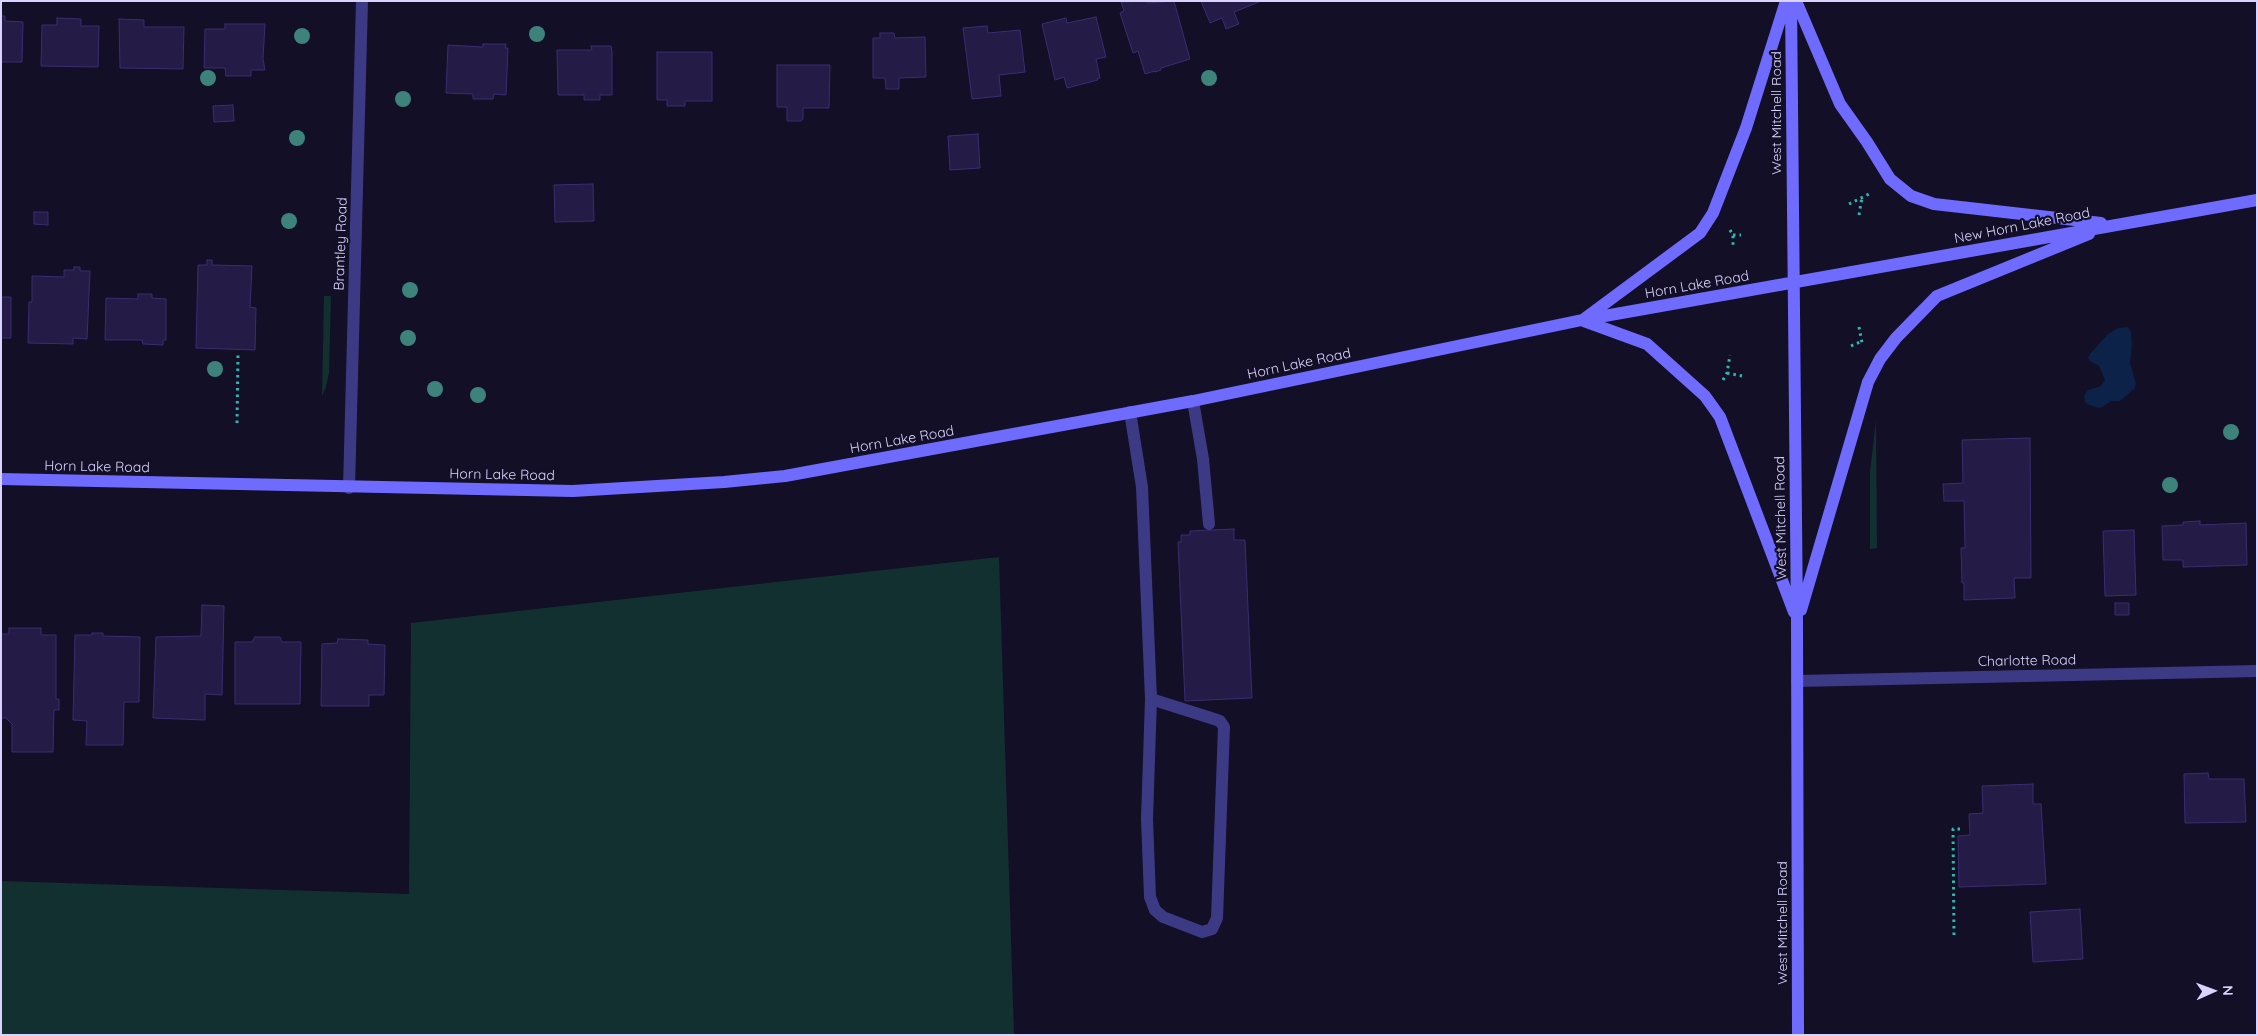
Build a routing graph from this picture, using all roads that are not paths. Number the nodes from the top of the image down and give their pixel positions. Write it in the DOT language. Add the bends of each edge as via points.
graph roads {
  1 [pos="362,1"];
  2 [pos="1786,1"];
  3 [pos="1791,1"];
  4 [pos="1796,1"];
  5 [pos="2257,200"];
  6 [pos="2113,225"];
  7 [pos="1794,284"];
  8 [pos="1582,320"];
  9 [pos="1193,401"];
  10 [pos="1130,412"];
  11 [pos="1,479"];
  12 [pos="349,488"];
  13 [pos="1209,524"];
  14 [pos="1797,622"];
  15 [pos="2257,671"];
  16 [pos="1797,681"];
  17 [pos="1151,699"];
  18 [pos="1798,1035"];
  1 -- 12 [label="street, Brantley Road"];
  2 -- 8 [label="main road" via="1746,128 1713,213 1700,234"];
  3 -- 7 [label="main road, West Mitchell Road"];
  4 -- 6 [label="main road" via="1840,104 1890,179 1911,196 1934,204"];
  5 -- 6 [label="main road, New Horn Lake Road"];
  6 -- 7 [label="main road, New Horn Lake Road"];
  6 -- 14 [label="main road" via="1937,296 1896,338 1868,382"];
  7 -- 8 [label="main road, Horn Lake Road"];
  7 -- 14 [label="main road, West Mitchell Road"];
  8 -- 9 [label="main road, Horn Lake Road"];
  8 -- 14 [label="main road" via="1647,344 1704,396 1720,417"];
  9 -- 10 [label="main road, Horn Lake Road"];
  9 -- 13 [label="street"];
  10 -- 12 [label="main road, Horn Lake Road" via="815,470 724,482 573,491"];
  10 -- 17 [label="street" via="1142,487"];
  11 -- 12 [label="main road, Horn Lake Road"];
  14 -- 16 [label="main road, West Mitchell Road"];
  15 -- 16 [label="street, Charlotte Road"];
  16 -- 18 [label="main road, West Mitchell Road"];
  17 -- 17 [label="street" via="1147,819 1150,897 1155,910 1163,917 1202,932 1212,928 1217,918 1224,727 1220,721"];
}
